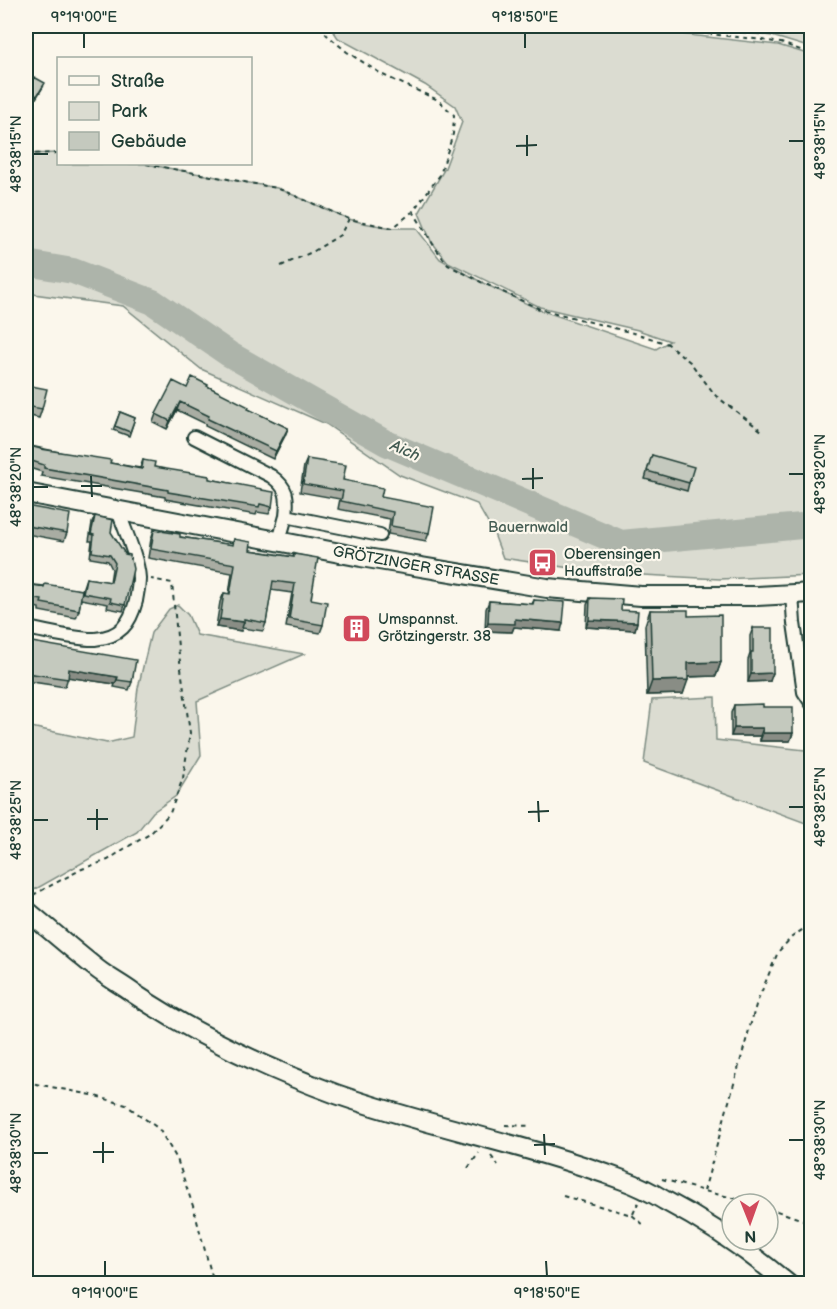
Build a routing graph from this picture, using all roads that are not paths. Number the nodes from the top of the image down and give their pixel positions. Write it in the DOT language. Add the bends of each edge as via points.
graph roads {
  1 [pos="194,437"];
  2 [pos="26,494"];
  3 [pos="118,511"];
  4 [pos="286,516"];
  5 [pos="380,535"];
  6 [pos="279,541"];
  7 [pos="812,593"];
  8 [pos="792,594"];
  9 [pos="26,628"];
  10 [pos="812,704"];
  11 [pos="28,903"];
  12 [pos="788,1284"];
  1 -- 4 [label="street" via="281,483"];
  2 -- 3 [label="main road, GRÖTZINGER STRASSE"];
  3 -- 6 [label="main road, GRÖTZINGER STRASSE"];
  3 -- 9 [label="street" via="139,577 127,625 94,639"];
  4 -- 5 [label="street"];
  4 -- 6 [label="street"];
  6 -- 8 [label="main road, GRÖTZINGER STRASSE" via="567,590 651,597"];
  7 -- 8 [label="main road, GRÖTZINGER STRASSE"];
  8 -- 10 [label="street" via="804,692"];
  11 -- 12 [label="main road" via="97,969 220,1044 336,1093 624,1180 723,1234"];
}
